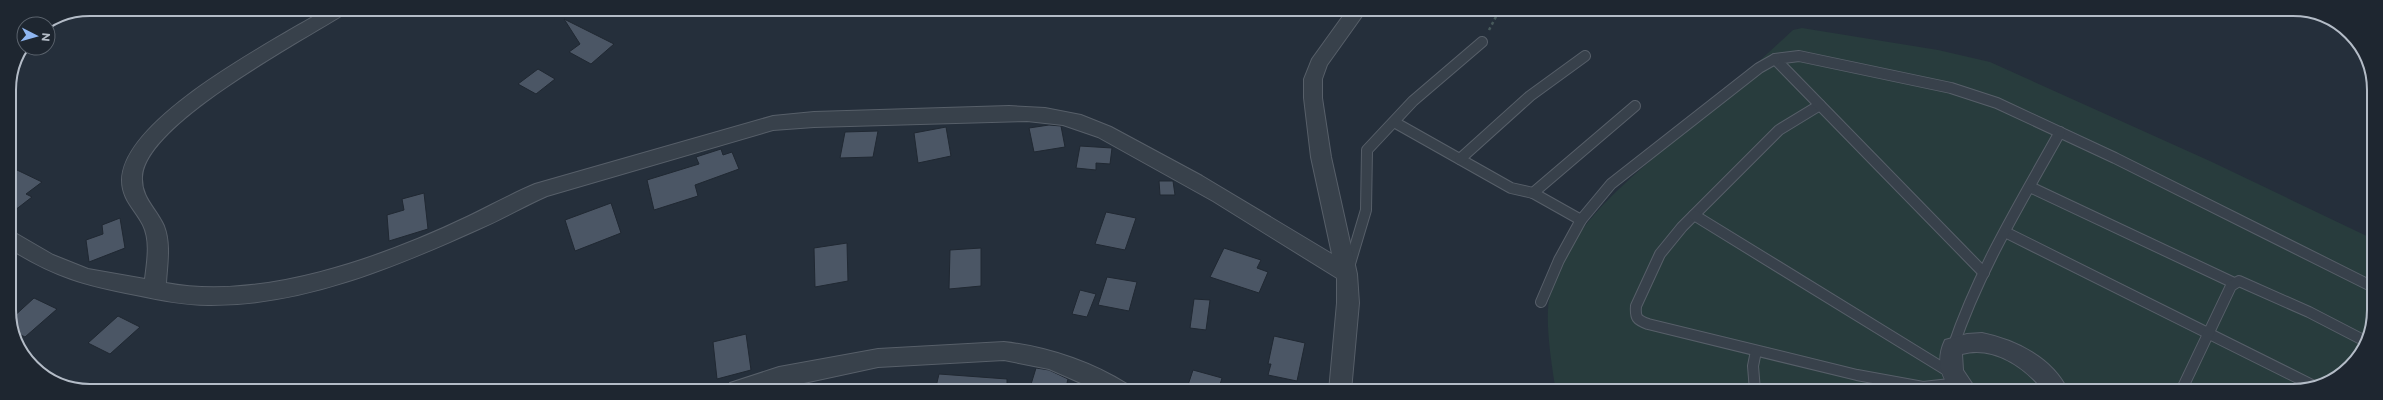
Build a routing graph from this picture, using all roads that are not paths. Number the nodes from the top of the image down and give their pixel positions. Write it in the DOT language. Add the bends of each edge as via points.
graph roads {
  1 [pos="329,16"];
  2 [pos="1353,16"];
  3 [pos="1482,42"];
  4 [pos="1584,56"];
  5 [pos="1775,60"];
  6 [pos="1820,105"];
  7 [pos="1635,106"];
  8 [pos="1394,122"];
  9 [pos="2060,132"];
  10 [pos="1460,159"];
  11 [pos="2030,187"];
  12 [pos="1533,193"];
  13 [pos="1694,215"];
  14 [pos="1581,220"];
  15 [pos="2004,232"];
  16 [pos="16,242"];
  17 [pos="1984,273"];
  18 [pos="1347,274"];
  19 [pos="2234,283"];
  20 [pos="2367,284"];
  21 [pos="154,290"];
  22 [pos="1541,302"];
  23 [pos="2208,334"];
  24 [pos="2361,339"];
  25 [pos="1953,347"];
  26 [pos="1756,351"];
  27 [pos="2308,382"];
  28 [pos="1959,383"];
  29 [pos="757,384"];
  30 [pos="1104,384"];
  31 [pos="1341,384"];
  32 [pos="1754,384"];
  33 [pos="1898,384"];
  34 [pos="2051,384"];
  35 [pos="2184,384"];
  1 -- 21 [label="street" via="196,100 150,139 136,160 132,178 133,194 154,226 158,245"];
  2 -- 18 [label="street" via="1318,64 1313,79 1321,157"];
  3 -- 8 [label="lane" via="1413,101"];
  4 -- 10 [label="lane" via="1530,96"];
  5 -- 6 [label="lane"];
  5 -- 9 [label="lane" via="1799,56 1951,88 1998,103"];
  5 -- 14 [label="lane" via="1758,68 1611,184"];
  6 -- 13 [label="lane" via="1798,116 1779,130"];
  6 -- 17 [label="lane"];
  7 -- 12 [label="lane"];
  8 -- 10 [label="lane"];
  8 -- 18 [label="lane" via="1367,150 1366,210"];
  9 -- 11 [label="lane"];
  9 -- 20 [label="lane"];
  10 -- 12 [label="lane" via="1511,188"];
  11 -- 15 [label="lane"];
  11 -- 19 [label="lane"];
  12 -- 14 [label="lane"];
  13 -- 26 [label="lane" via="1660,254 1636,306 1635,315 1638,320 1648,324"];
  13 -- 28 [label="lane"];
  14 -- 22 [label="lane" via="1559,260"];
  15 -- 17 [label="lane"];
  15 -- 23 [label="lane"];
  16 -- 21 [label="street" via="46,262 64,270 86,277"];
  17 -- 25 [label="lane" via="1961,318"];
  18 -- 21 [label="street" via="1182,173 1082,122 1027,113 981,113 937,117 806,119 773,123 542,190 410,250 353,271 300,286 208,296"];
  18 -- 31 [label="street" via="1348,303"];
  19 -- 23 [label="lane"];
  19 -- 24 [label="lane" via="2239,281 2309,312"];
  23 -- 27 [label="lane"];
  23 -- 35 [label="lane"];
  25 -- 28 [label="street" via="1950,365"];
  25 -- 34 [label="street" via="1964,342 1973,342 2007,350 2040,370"];
  26 -- 32 [label="lane" via="1753,366"];
  26 -- 33 [label="lane"];
  29 -- 30 [label="street" via="779,377 878,358 1004,351 1022,352 1058,362"];
}
